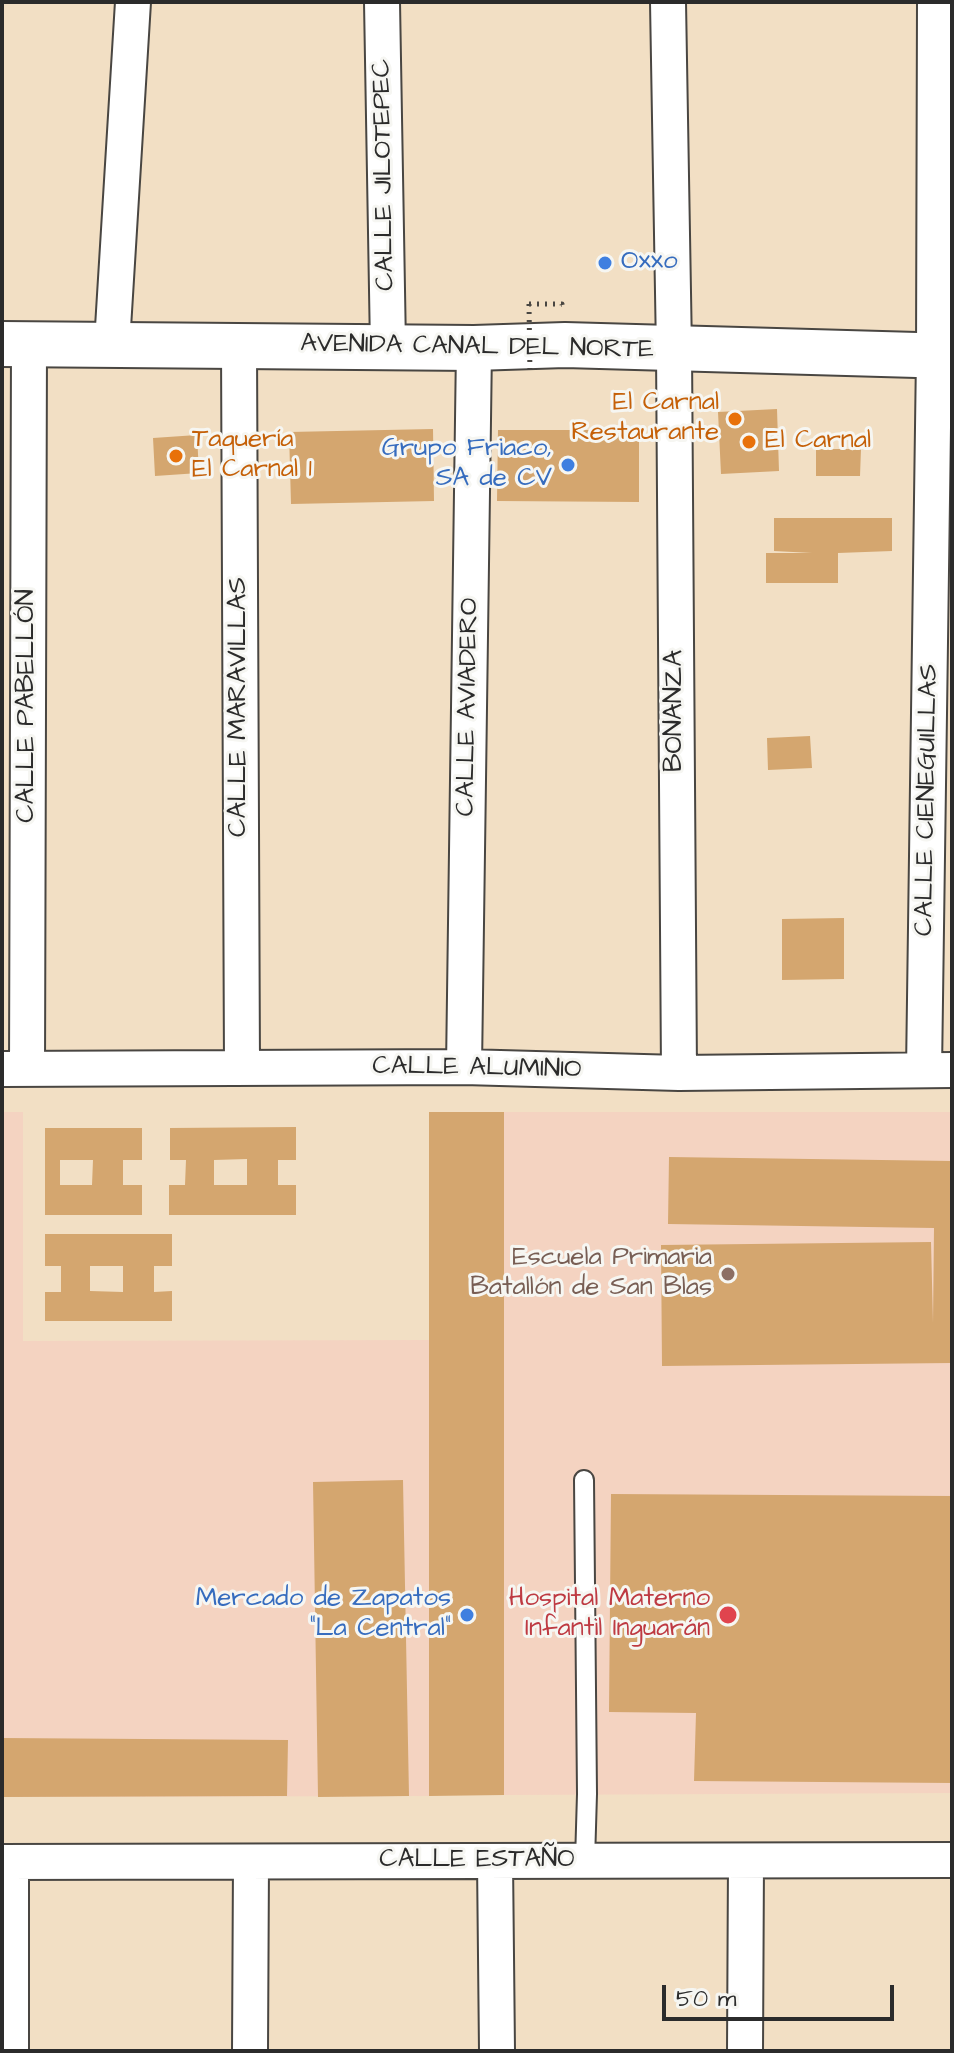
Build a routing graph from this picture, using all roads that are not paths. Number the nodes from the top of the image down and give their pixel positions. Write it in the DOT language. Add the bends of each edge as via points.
graph roads {
  1 [pos="133,2"];
  2 [pos="382,2"];
  3 [pos="668,2"];
  4 [pos="935,2"];
  5 [pos="16,344"];
  6 [pos="112,344"];
  7 [pos="239,346"];
  8 [pos="388,347"];
  9 [pos="474,348"];
  10 [pos="674,350"];
  11 [pos="943,356"];
  12 [pos="464,1067"];
  13 [pos="242,1068"];
  14 [pos="15,1069"];
  15 [pos="938,1070"];
  16 [pos="679,1073"];
  17 [pos="584,1480"];
  18 [pos="952,1860"];
  19 [pos="495,1861"];
  20 [pos="585,1861"];
  21 [pos="746,1861"];
  22 [pos="6,1862"];
  23 [pos="251,1862"];
  24 [pos="11,2051"];
  25 [pos="250,2051"];
  26 [pos="497,2051"];
  27 [pos="745,2051"];
  1 -- 6 [label="street"];
  2 -- 8 [label="street, CALLE JILOTEPEC"];
  3 -- 10 [label="street, BONANZA"];
  4 -- 11 [label="street, CALLE CIENEGUILLAS"];
  5 -- 6 [label="main road, AVENIDA CANAL DEL NORTE"];
  5 -- 14 [label="street, CALLE PABELLÓN"];
  6 -- 7 [label="main road, AVENIDA CANAL DEL NORTE"];
  7 -- 8 [label="main road, AVENIDA CANAL DEL NORTE"];
  7 -- 13 [label="street, CALLE MARAVILLAS"];
  8 -- 9 [label="main road, AVENIDA CANAL DEL NORTE"];
  9 -- 10 [label="main road, AVENIDA CANAL DEL NORTE"];
  9 -- 12 [label="street, CALLE AVIADERO"];
  10 -- 11 [label="main road, AVENIDA CANAL DEL NORTE"];
  10 -- 16 [label="street, BONANZA"];
  11 -- 15 [label="street, CALLE CIENEGUILLAS"];
  12 -- 13 [label="street, CALLE ALUMINIO"];
  12 -- 16 [label="street, CALLE ALUMINIO"];
  13 -- 14 [label="street, CALLE ALUMINIO"];
  15 -- 16 [label="street, CALLE ALUMINIO"];
  17 -- 20 [label="lane"];
  18 -- 21 [label="street, CALLE ESTAÑO"];
  19 -- 20 [label="street, CALLE ESTAÑO"];
  19 -- 23 [label="street, CALLE ESTAÑO"];
  19 -- 26 [label="street"];
  20 -- 21 [label="street, CALLE ESTAÑO"];
  21 -- 27 [label="street"];
  22 -- 23 [label="street, CALLE ESTAÑO"];
  22 -- 24 [label="street"];
  23 -- 25 [label="street"];
}
